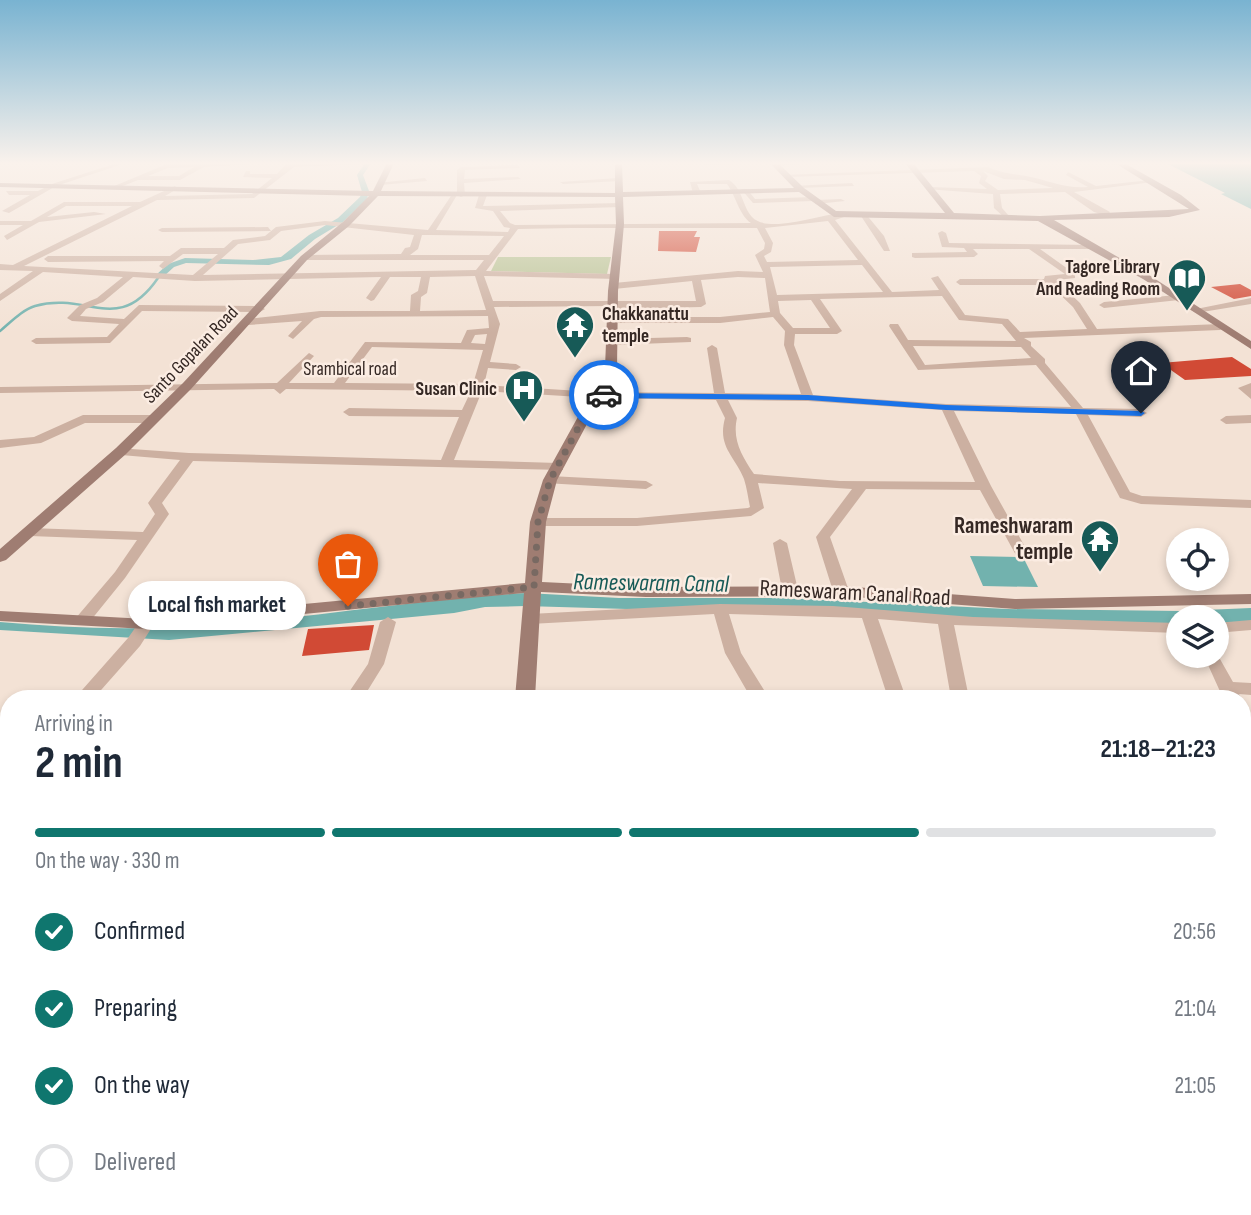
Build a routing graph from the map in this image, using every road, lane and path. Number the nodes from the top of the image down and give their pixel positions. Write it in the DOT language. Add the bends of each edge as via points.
graph roads {
  1 [pos="33,220"];
  2 [pos="37,220"];
  3 [pos="63,220"];
  4 [pos="111,220"];
  5 [pos="339,220"];
  6 [pos="439,220"];
  7 [pos="503,220"];
  8 [pos="620,220"];
  9 [pos="679,220"];
  10 [pos="704,220"];
  11 [pos="751,220"];
  12 [pos="810,220"];
  13 [pos="838,220"];
  14 [pos="866,220"];
  15 [pos="1042,220"];
  16 [pos="335,223"];
  17 [pos="620,224"];
  18 [pos="560,225"];
  19 [pos="759,225"];
  20 [pos="680,226"];
  21 [pos="707,226"];
  22 [pos="279,229"];
  23 [pos="49,230"];
  24 [pos="162,230"];
  25 [pos="513,230"];
  26 [pos="63,231"];
  27 [pos="91,232"];
  28 [pos="401,232"];
  29 [pos="419,233"];
  30 [pos="430,233"];
  31 [pos="942,233"];
  32 [pos="560,235"];
  33 [pos="22,237"];
  34 [pos="7,238"];
  35 [pos="391,238"];
  36 [pos="382,244"];
  37 [pos="966,246"];
  38 [pos="1032,247"];
  39 [pos="1093,247"];
  40 [pos="887,249"];
  41 [pos="915,255"];
  42 [pos="219,257"];
  43 [pos="404,257"];
  44 [pos="35,258"];
  45 [pos="170,258"];
  46 [pos="304,258"];
  47 [pos="368,258"];
  48 [pos="492,258"];
  49 [pos="865,262"];
  50 [pos="246,264"];
  51 [pos="0,267"];
  52 [pos="13,268"];
  53 [pos="42,269"];
  54 [pos="767,270"];
  55 [pos="993,272"];
  56 [pos="480,273"];
  57 [pos="131,274"];
  58 [pos="426,274"];
  59 [pos="153,276"];
  60 [pos="386,276"];
  61 [pos="288,277"];
  62 [pos="195,278"];
  63 [pos="243,278"];
  64 [pos="935,278"];
  65 [pos="696,279"];
  66 [pos="615,282"];
  67 [pos="960,282"];
  68 [pos="1002,282"];
  69 [pos="1052,282"];
  70 [pos="945,293"];
  71 [pos="890,295"];
  72 [pos="0,298"];
  73 [pos="371,298"];
  74 [pos="774,298"];
  75 [pos="814,298"];
  76 [pos="1176,298"];
  77 [pos="1251,301"];
  78 [pos="1104,305"];
  79 [pos="489,308"];
  80 [pos="260,309"];
  81 [pos="614,309"];
  82 [pos="1196,310"];
  83 [pos="415,314"];
  84 [pos="775,314"];
  85 [pos="312,317"];
  86 [pos="127,322"];
  87 [pos="248,322"];
  88 [pos="894,326"];
  89 [pos="1220,327"];
  90 [pos="118,330"];
  91 [pos="84,331"];
  92 [pos="493,331"];
  93 [pos="790,331"];
  94 [pos="1094,332"];
  95 [pos="293,336"];
  96 [pos="687,340"];
  97 [pos="1023,340"];
  98 [pos="36,341"];
  99 [pos="613,342"];
  100 [pos="905,343"];
  101 [pos="465,346"];
  102 [pos="489,346"];
  103 [pos="1251,346"];
  104 [pos="712,348"];
  105 [pos="309,356"];
  106 [pos="1041,361"];
  107 [pos="485,365"];
  108 [pos="516,367"];
  109 [pos="187,386"];
  110 [pos="337,386"];
  111 [pos="1251,386"];
  112 [pos="478,387"];
  113 [pos="0,390"];
  114 [pos="280,390"];
  115 [pos="596,395"];
  116 [pos="720,396"];
  117 [pos="1251,396"];
  118 [pos="808,398"];
  119 [pos="946,407"];
  120 [pos="1079,410"];
  121 [pos="349,412"];
  122 [pos="1141,413"];
  123 [pos="466,414"];
  124 [pos="153,419"];
  125 [pos="1251,419"];
  126 [pos="1226,420"];
  127 [pos="0,444"];
  128 [pos="121,451"];
  129 [pos="189,457"];
  130 [pos="446,464"];
  131 [pos="558,467"];
  132 [pos="750,478"];
  133 [pos="550,480"];
  134 [pos="646,485"];
  135 [pos="862,485"];
  136 [pos="984,486"];
  137 [pos="1251,504"];
  138 [pos="538,522"];
  139 [pos="30,532"];
  140 [pos="147,536"];
  141 [pos="780,543"];
  142 [pos="1022,554"];
  143 [pos="0,557"];
  144 [pos="533,588"];
  145 [pos="790,590"];
  146 [pos="841,591"];
  147 [pos="1251,599"];
  148 [pos="720,609"];
  149 [pos="869,613"];
  150 [pos="0,616"];
  151 [pos="530,617"];
  152 [pos="945,620"];
  153 [pos="81,622"];
  154 [pos="388,622"];
  155 [pos="146,624"];
  156 [pos="1251,625"];
  157 [pos="1229,627"];
  158 [pos="1166,628"];
  159 [pos="1218,668"];
  160 [pos="91,690"];
  161 [pos="359,690"];
  162 [pos="525,690"];
  163 [pos="755,690"];
  164 [pos="894,690"];
  165 [pos="958,690"];
  166 [pos="1229,690"];
  1 -- 2 [label="street"];
  2 -- 3 [label="street"];
  2 -- 34 [label="street"];
  4 -- 27 [label="street"];
  5 -- 16 [label="street, Santo Gopalan Road"];
  6 -- 30 [label="street"];
  7 -- 25 [label="street"];
  8 -- 17 [label="street"];
  9 -- 20 [label="street"];
  10 -- 21 [label="street"];
  11 -- 19 [label="street"];
  12 -- 19 [label="street"];
  13 -- 49 [label="street"];
  14 -- 40 [label="street"];
  15 -- 39 [label="street"];
  16 -- 22 [label="street"];
  16 -- 28 [label="street"];
  16 -- 46 [label="street, Santo Gopalan Road"];
  17 -- 18 [label="street"];
  17 -- 20 [label="street"];
  17 -- 66 [label="street"];
  18 -- 25 [label="street"];
  18 -- 32 [label="street"];
  19 -- 21 [label="street"];
  19 -- 54 [label="street" via="769,243 768,250 759,255"];
  20 -- 21 [label="street"];
  22 -- 24 [label="street"];
  22 -- 42 [label="street" via="267,238 236,242"];
  23 -- 33 [label="street" via="35,230"];
  25 -- 30 [label="street"];
  25 -- 48 [label="street"];
  26 -- 27 [label="street"];
  27 -- 44 [label="street"];
  28 -- 29 [label="street"];
  28 -- 35 [label="street"];
  29 -- 30 [label="street"];
  29 -- 43 [label="street" via="414,249"];
  31 -- 37 [label="street" via="945,245"];
  36 -- 47 [label="street"];
  37 -- 38 [label="street"];
  37 -- 41 [label="street" via="974,254"];
  38 -- 39 [label="street"];
  38 -- 69 [label="street" via="1072,276 1048,278"];
  39 -- 76 [label="street"];
  42 -- 45 [label="street" via="181,251"];
  42 -- 62 [label="street"];
  43 -- 47 [label="street"];
  43 -- 48 [label="street"];
  44 -- 45 [label="street"];
  44 -- 52 [label="street"];
  45 -- 59 [label="street"];
  46 -- 47 [label="street"];
  46 -- 61 [label="street, Santo Gopalan Road"];
  48 -- 56 [label="street"];
  49 -- 54 [label="street"];
  49 -- 71 [label="street"];
  50 -- 63 [label="street"];
  51 -- 52 [label="street"];
  52 -- 53 [label="street"];
  53 -- 57 [label="street"];
  53 -- 72 [label="street"];
  54 -- 65 [label="street"];
  54 -- 74 [label="street"];
  55 -- 68 [label="street"];
  56 -- 58 [label="street"];
  56 -- 66 [label="street"];
  56 -- 79 [label="street"];
  57 -- 59 [label="street"];
  57 -- 86 [label="street" via="72,318"];
  58 -- 60 [label="street"];
  58 -- 83 [label="street" via="422,293 414,299"];
  59 -- 62 [label="street"];
  60 -- 61 [label="street"];
  60 -- 73 [label="street"];
  61 -- 63 [label="street"];
  61 -- 80 [label="street, Santo Gopalan Road"];
  62 -- 63 [label="street"];
  64 -- 70 [label="street"];
  65 -- 66 [label="street"];
  65 -- 81 [label="street" via="701,304"];
  66 -- 81 [label="street"];
  67 -- 68 [label="street"];
  68 -- 69 [label="street"];
  69 -- 94 [label="street" via="1077,305"];
  70 -- 71 [label="street"];
  70 -- 97 [label="street" via="962,318 1006,321"];
  71 -- 75 [label="street"];
  74 -- 75 [label="street"];
  74 -- 84 [label="street"];
  75 -- 93 [label="street" via="837,331"];
  76 -- 78 [label="street"];
  76 -- 82 [label="street"];
  77 -- 82 [label="street"];
  79 -- 81 [label="street"];
  79 -- 83 [label="street"];
  79 -- 92 [label="street"];
  80 -- 86 [label="street" via="139,308"];
  80 -- 87 [label="street, Santo Gopalan Road"];
  81 -- 84 [label="street" via="720,320"];
  81 -- 99 [label="street"];
  82 -- 89 [label="street"];
  83 -- 85 [label="street" via="320,313"];
  84 -- 93 [label="street"];
  85 -- 87 [label="street"];
  85 -- 95 [label="street"];
  86 -- 90 [label="street"];
  87 -- 109 [label="street, Santo Gopalan Road"];
  88 -- 100 [label="street"];
  89 -- 94 [label="street"];
  89 -- 103 [label="street"];
  90 -- 91 [label="street"];
  90 -- 98 [label="street" via="110,340"];
  92 -- 101 [label="street" via="471,332"];
  92 -- 102 [label="street"];
  93 -- 118 [label="street" via="789,345"];
  94 -- 97 [label="street"];
  96 -- 99 [label="street"];
  97 -- 100 [label="street"];
  97 -- 106 [label="street"];
  99 -- 115 [label="street" via="611,368"];
  100 -- 106 [label="street" via="922,369"];
  101 -- 102 [label="street"];
  101 -- 110 [label="street" via="369,344"];
  102 -- 107 [label="street"];
  104 -- 116 [label="street"];
  105 -- 114 [label="street"];
  106 -- 120 [label="street"];
  107 -- 108 [label="street"];
  107 -- 112 [label="street"];
  109 -- 113 [label="street, Srambical road"];
  109 -- 114 [label="street, Srambical road"];
  109 -- 124 [label="street, Santo Gopalan Road"];
  110 -- 112 [label="street, Srambical road"];
  110 -- 114 [label="street, Srambical road"];
  111 -- 117 [label="street" via="1244,388"];
  112 -- 115 [label="street, Srambical road"];
  112 -- 123 [label="street"];
  115 -- 116 [label="street, Srambical road"];
  115 -- 131 [label="street"];
  116 -- 118 [label="street, Srambical road"];
  116 -- 132 [label="street" via="731,418 728,430 734,454"];
  118 -- 119 [label="street, Srambical road"];
  119 -- 120 [label="street, Srambical road"];
  119 -- 136 [label="street"];
  120 -- 122 [label="street, Srambical road"];
  120 -- 137 [label="street" via="1125,495 1132,499"];
  121 -- 123 [label="street"];
  123 -- 130 [label="street"];
  124 -- 127 [label="street" via="83,419 37,440"];
  124 -- 128 [label="street, Santo Gopalan Road"];
  125 -- 126 [label="street"];
  128 -- 129 [label="street"];
  128 -- 139 [label="street, Santo Gopalan Road"];
  129 -- 130 [label="street"];
  129 -- 140 [label="street" via="155,503 162,514"];
  130 -- 131 [label="street"];
  131 -- 133 [label="street"];
  132 -- 135 [label="street"];
  132 -- 138 [label="street" via="757,508 751,512 637,523"];
  133 -- 134 [label="street"];
  133 -- 138 [label="street"];
  135 -- 136 [label="street"];
  135 -- 146 [label="street" via="822,537"];
  136 -- 142 [label="street"];
  138 -- 144 [label="street"];
  139 -- 140 [label="street"];
  139 -- 143 [label="street, Santo Gopalan Road"];
  140 -- 153 [label="street"];
  141 -- 145 [label="street"];
  144 -- 145 [label="street"];
  144 -- 151 [label="street"];
  144 -- 155 [label="street"];
  145 -- 146 [label="street"];
  146 -- 147 [label="street" via="1015,604"];
  148 -- 149 [label="street, Rameswaram Canal Road"];
  148 -- 151 [label="street, Rameswaram Canal Road"];
  148 -- 163 [label="street" via="733,653"];
  149 -- 152 [label="street, Rameswaram Canal Road"];
  149 -- 164 [label="street"];
  150 -- 153 [label="street"];
  151 -- 162 [label="street"];
  152 -- 158 [label="street, Rameswaram Canal Road"];
  152 -- 165 [label="street"];
  153 -- 155 [label="street"];
  154 -- 161 [label="street" via="376,664"];
  155 -- 160 [label="street"];
  156 -- 157 [label="street"];
  159 -- 166 [label="street"];
}
